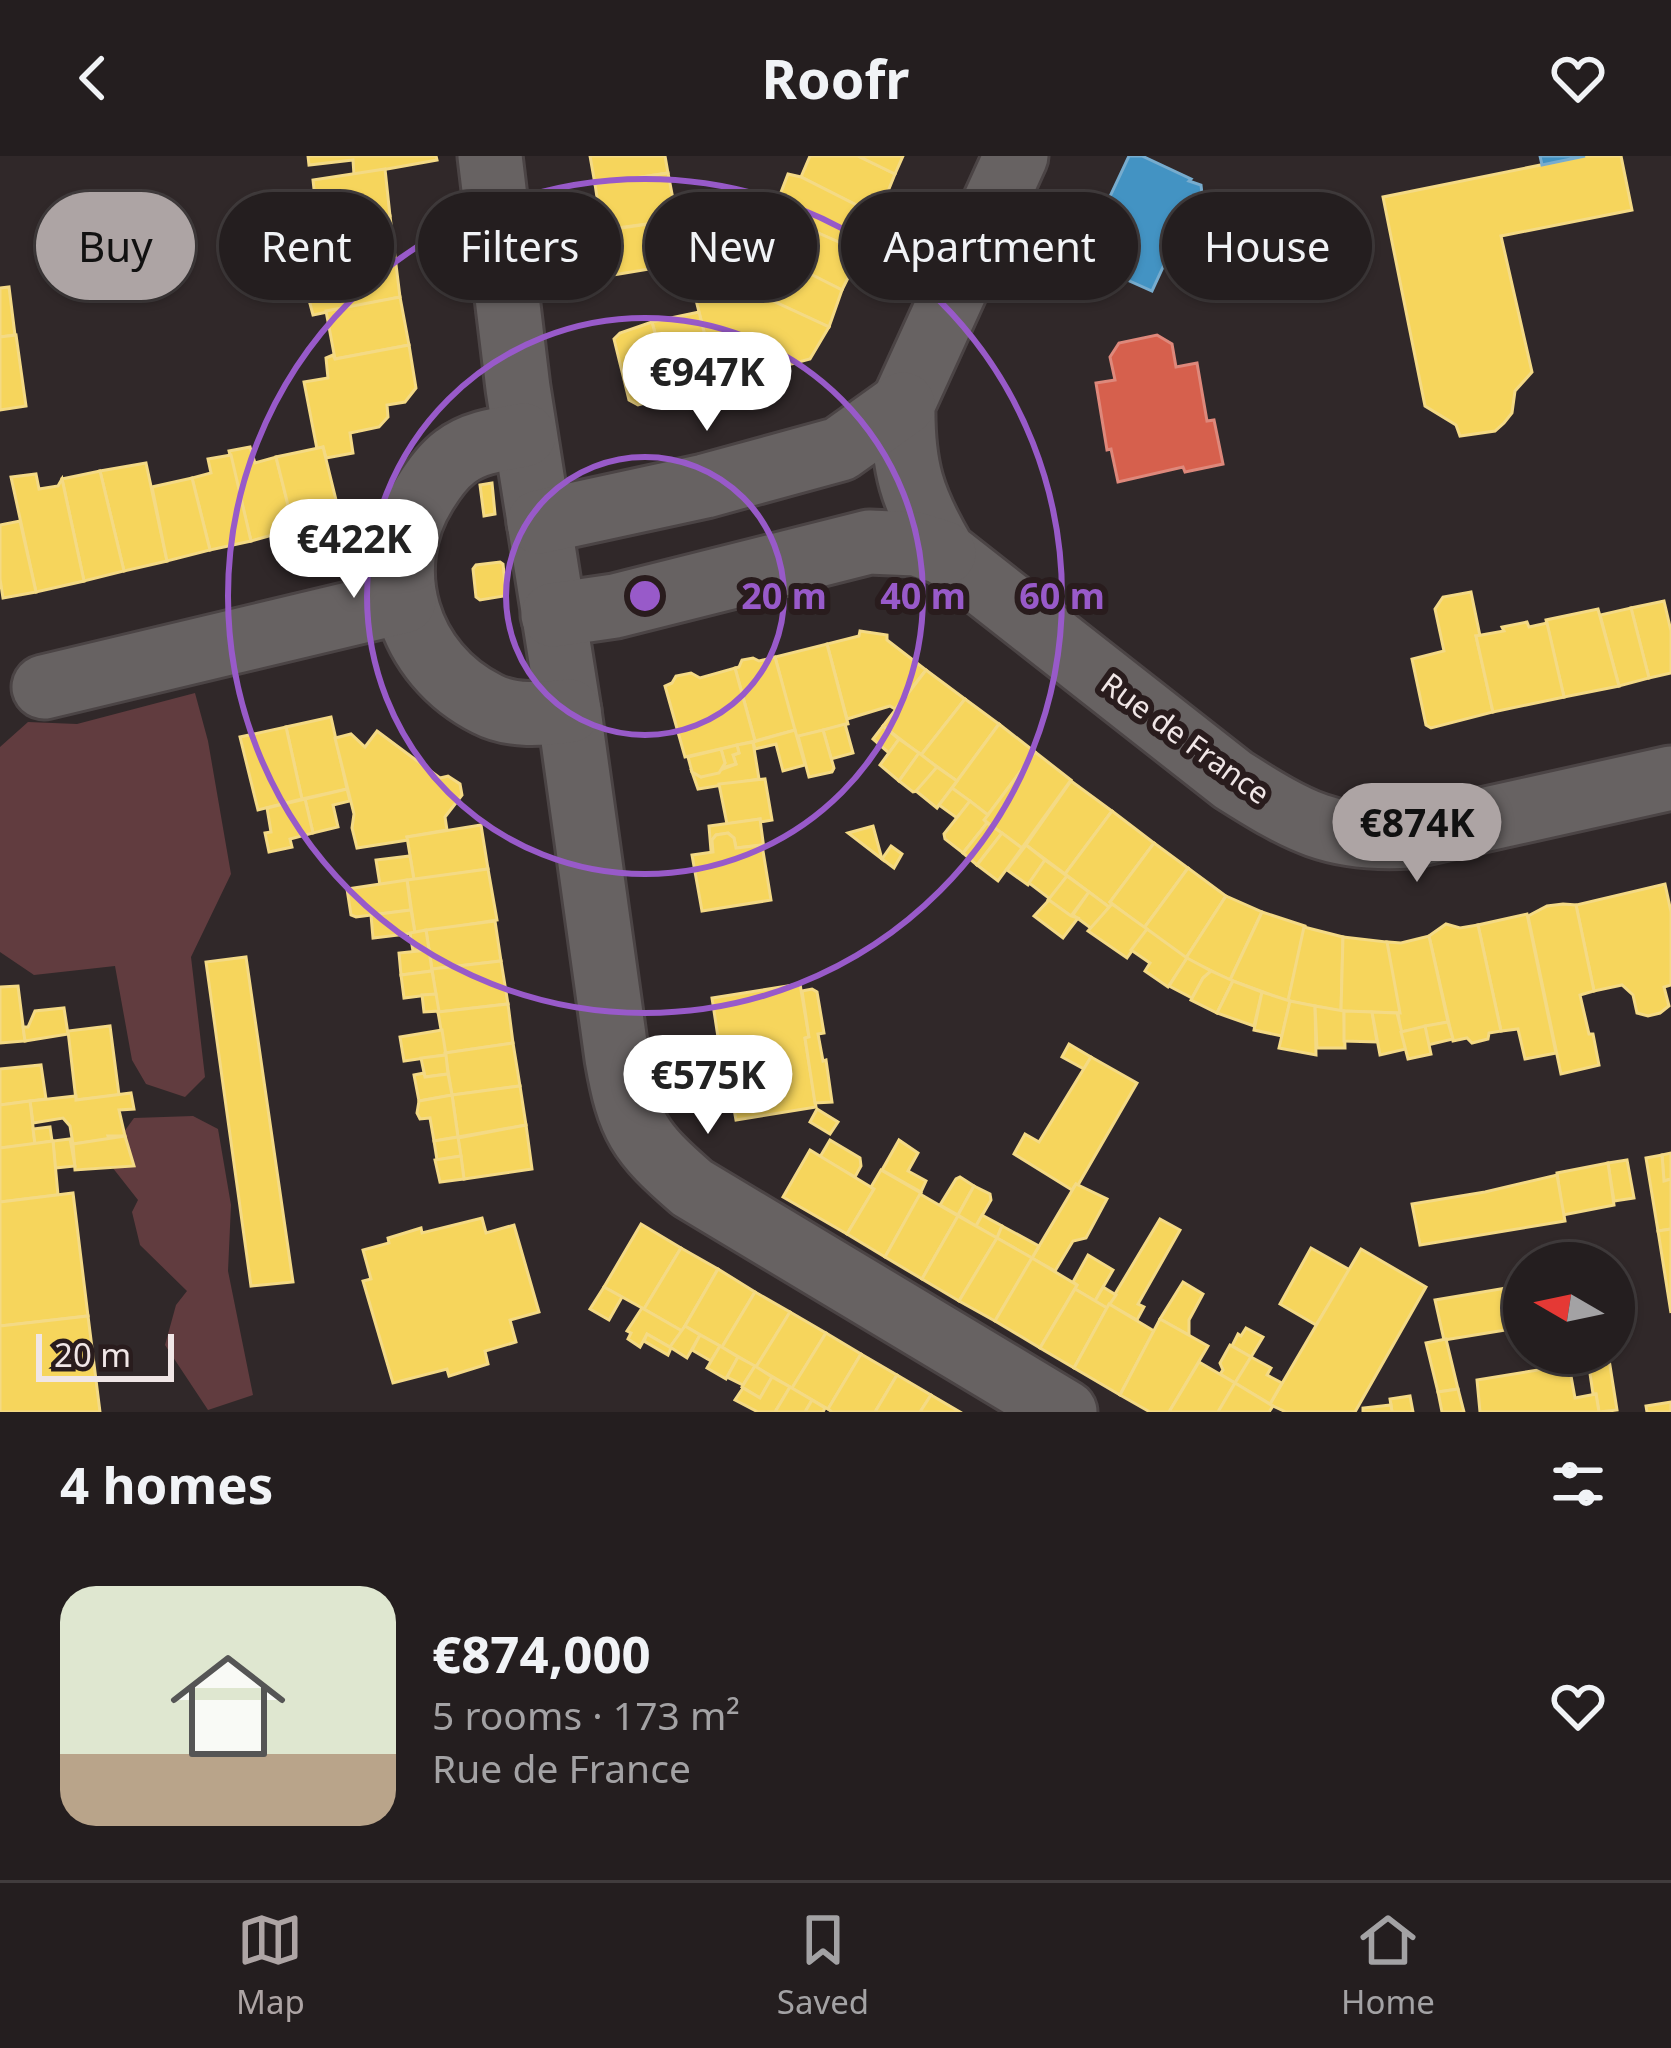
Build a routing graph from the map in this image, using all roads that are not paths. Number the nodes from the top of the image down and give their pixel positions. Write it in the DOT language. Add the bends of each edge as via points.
graph roads {
  1 [pos="490,156"];
  2 [pos="1016,156"];
  3 [pos="903,404"];
  4 [pos="524,434"];
  5 [pos="539,522"];
  6 [pos="944,553"];
  7 [pos="404,601"];
  8 [pos="553,615"];
  9 [pos="44,687"];
  10 [pos="569,712"];
  11 [pos="1671,778"];
  12 [pos="1065,1412"];
  1 -- 4 [label="street"];
  2 -- 3 [label="street"];
  3 -- 5 [label="street" via="840,448"];
  3 -- 6 [label="street" via="910,486"];
  4 -- 5 [label="street"];
  4 -- 7 [label="street" via="473,446 436,476 404,540"];
  5 -- 8 [label="street"];
  6 -- 8 [label="street" via="869,542"];
  6 -- 11 [label="street, Rue de France" via="1233,780 1320,827 1410,836"];
  7 -- 9 [label="street"];
  7 -- 10 [label="street" via="418,637 464,690 533,715"];
  8 -- 10 [label="street"];
  10 -- 12 [label="street" via="616,1058 638,1132 692,1188"];
}
